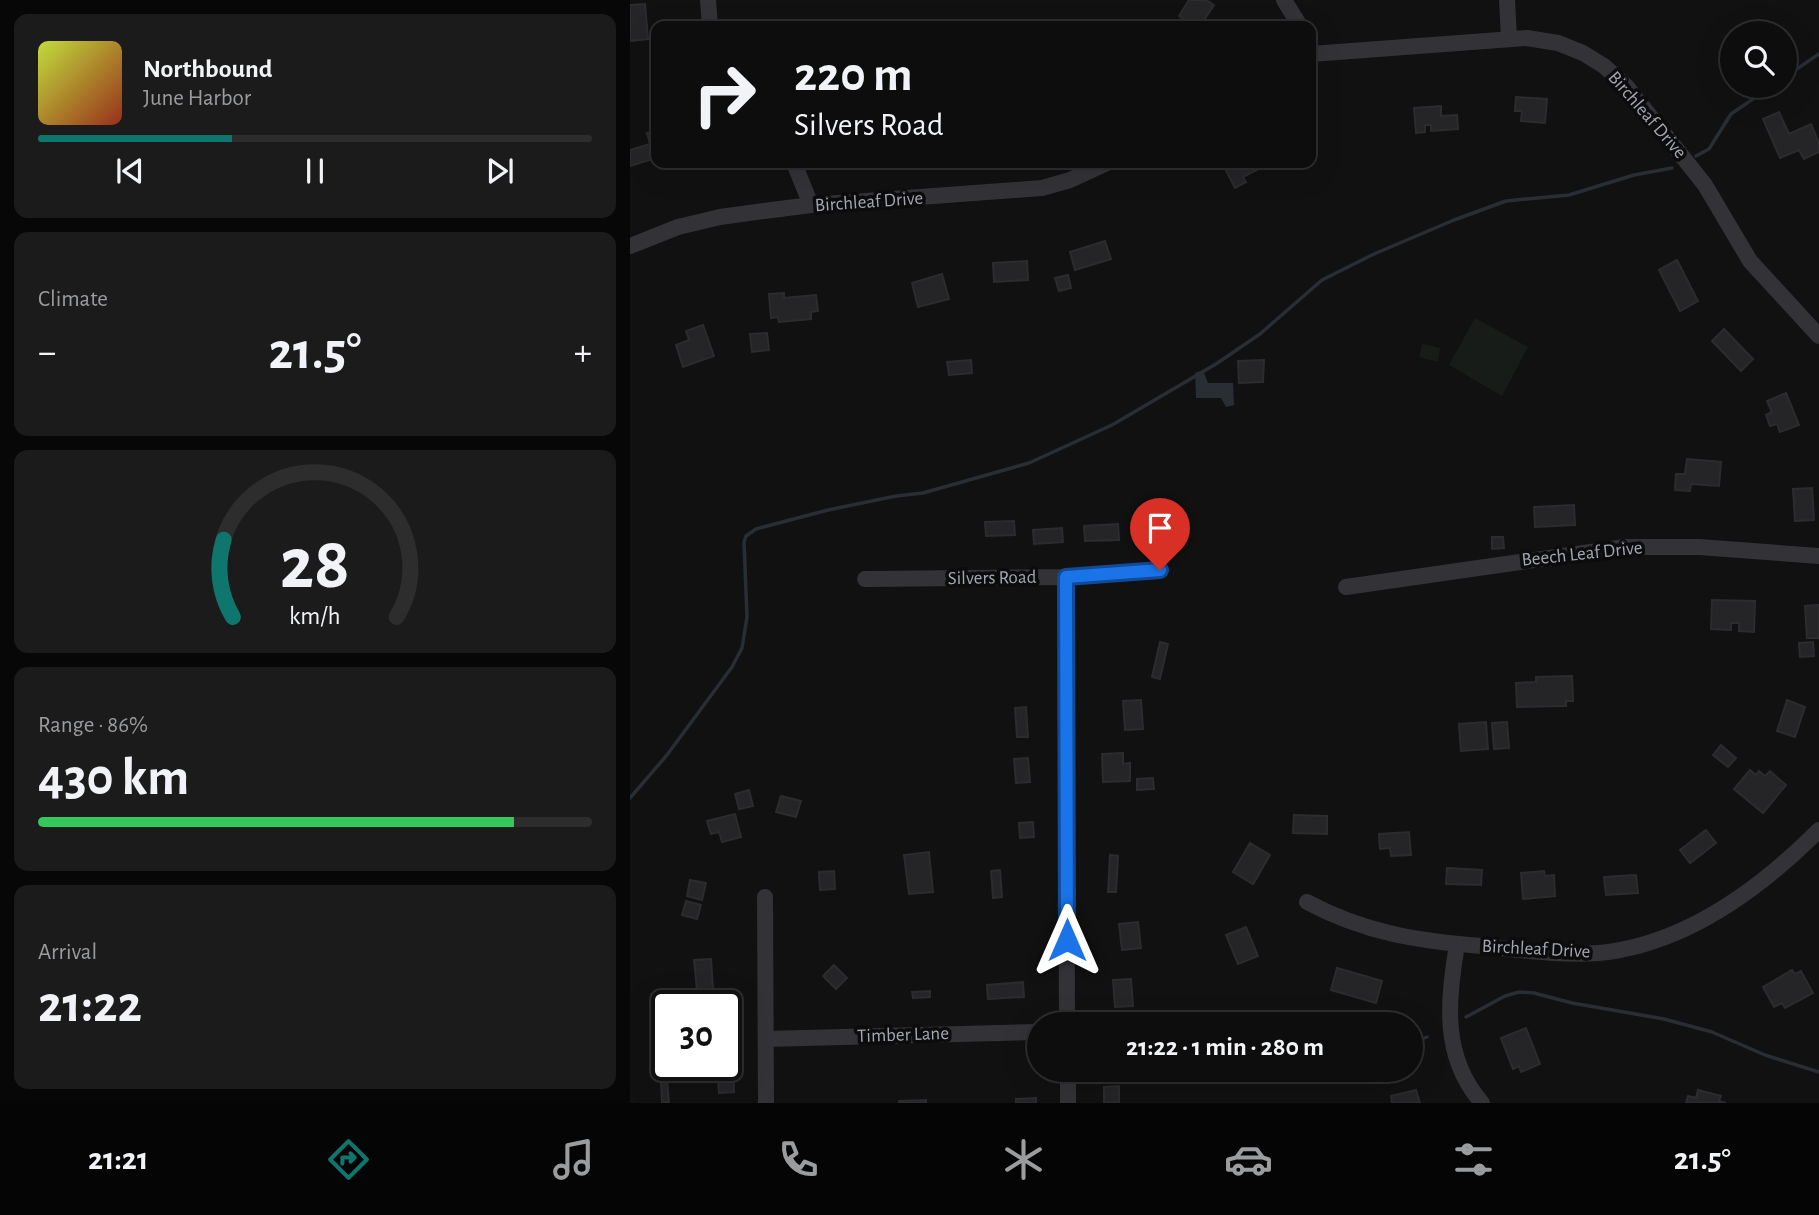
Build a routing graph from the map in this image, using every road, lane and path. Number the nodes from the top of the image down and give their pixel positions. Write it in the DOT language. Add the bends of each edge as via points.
graph roads {
  1 [pos="708,0"];
  2 [pos="1284,0"];
  3 [pos="1507,0"];
  4 [pos="710,21"];
  5 [pos="1297,21"];
  6 [pos="1509,38"];
  7 [pos="1316,54"];
  8 [pos="796,168"];
  9 [pos="1096,168"];
  10 [pos="811,205"];
  11 [pos="630,246"];
  12 [pos="1819,336"];
  13 [pos="1819,556"];
  14 [pos="1160,570"];
  15 [pos="1066,577"];
  16 [pos="865,579"];
  17 [pos="1346,587"];
  18 [pos="1819,830"];
  19 [pos="765,897"];
  20 [pos="1307,902"];
  21 [pos="1457,944"];
  22 [pos="1067,1012"];
  23 [pos="1027,1032"];
  24 [pos="766,1040"];
  25 [pos="1068,1082"];
  26 [pos="766,1103"];
  27 [pos="1068,1103"];
  28 [pos="1482,1103"];
  1 -- 4 [label="street"];
  2 -- 5 [label="street"];
  3 -- 6 [label="street"];
  6 -- 7 [label="street, Birchleaf Drive"];
  6 -- 12 [label="street, Birchleaf Drive" via="1545,40 1573,48 1614,75 1691,165 1750,261"];
  8 -- 10 [label="street"];
  9 -- 10 [label="street, Birchleaf Drive" via="1042,188"];
  10 -- 11 [label="street, Birchleaf Drive" via="720,217"];
  13 -- 17 [label="street, Beech Leaf Drive" via="1704,547 1625,547"];
  14 -- 15 [label="street, Silvers Road"];
  15 -- 16 [label="street, Silvers Road"];
  15 -- 22 [label="street"];
  18 -- 21 [label="street, Birchleaf Drive" via="1780,866 1719,910 1651,942 1577,953"];
  19 -- 24 [label="street"];
  20 -- 21 [label="street, Birchleaf Drive" via="1368,929"];
  21 -- 28 [label="street" via="1450,1037 1462,1073"];
  23 -- 24 [label="street, Timber Lane"];
  24 -- 26 [label="street"];
  25 -- 27 [label="street"];
}
